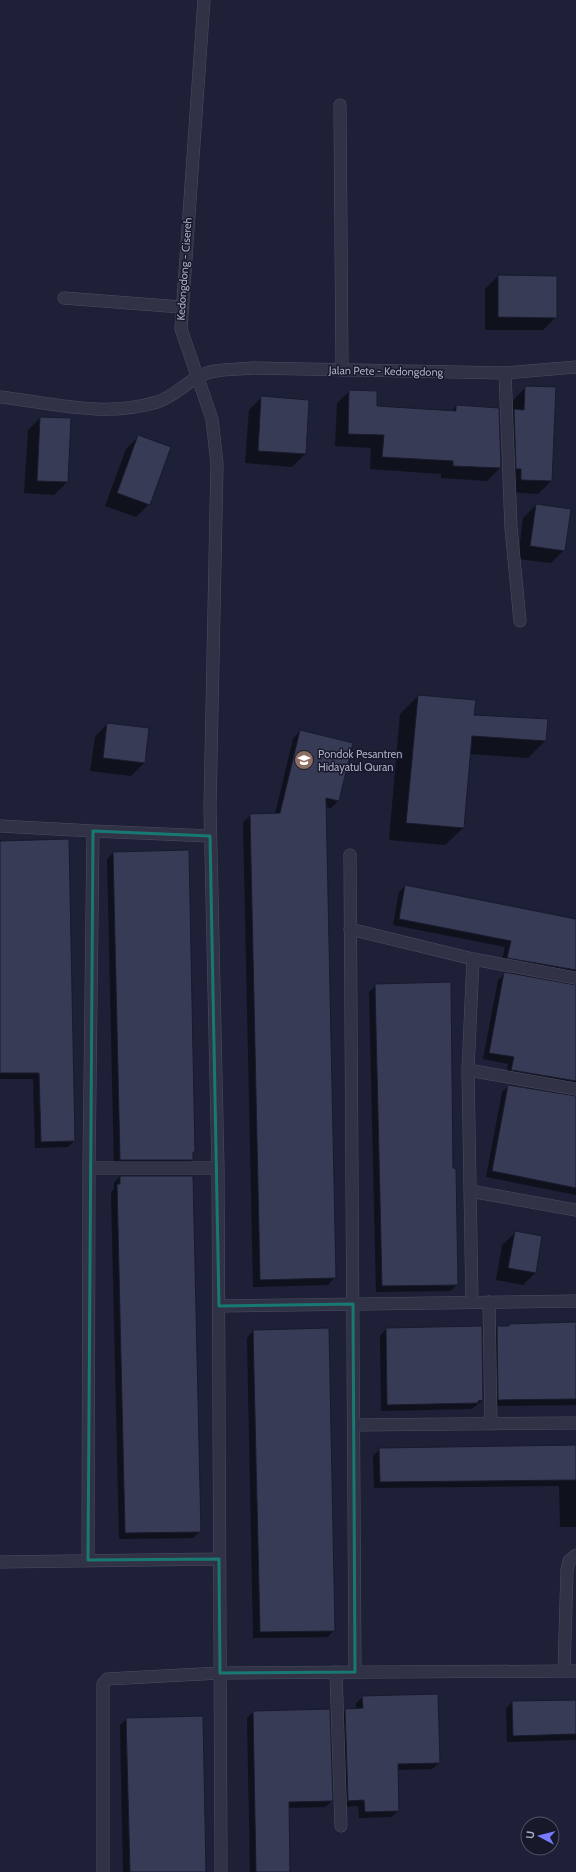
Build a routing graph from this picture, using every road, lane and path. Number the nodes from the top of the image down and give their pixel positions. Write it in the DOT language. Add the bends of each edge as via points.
graph roads {
  1 [pos="204,0"];
  2 [pos="340,105"];
  3 [pos="64,298"];
  4 [pos="181,307"];
  5 [pos="576,367"];
  6 [pos="342,370"];
  7 [pos="505,373"];
  8 [pos="197,377"];
  9 [pos="0,397"];
  10 [pos="520,621"];
  11 [pos="0,826"];
  12 [pos="93,831"];
  13 [pos="210,836"];
  14 [pos="350,855"];
  15 [pos="350,929"];
  16 [pos="473,959"];
  17 [pos="576,978"];
  18 [pos="468,1070"];
  19 [pos="576,1090"];
  20 [pos="89,1168"];
  21 [pos="218,1168"];
  22 [pos="470,1191"];
  23 [pos="576,1210"];
  24 [pos="576,1301"];
  25 [pos="472,1302"];
  26 [pos="489,1302"];
  27 [pos="353,1304"];
  28 [pos="218,1306"];
  29 [pos="576,1423"];
  30 [pos="491,1424"];
  31 [pos="354,1425"];
  32 [pos="576,1555"];
  33 [pos="219,1558"];
  34 [pos="88,1560"];
  35 [pos="0,1562"];
  36 [pos="570,1671"];
  37 [pos="336,1672"];
  38 [pos="355,1672"];
  39 [pos="220,1673"];
  40 [pos="340,1826"];
  41 [pos="103,1872"];
  42 [pos="221,1872"];
  1 -- 4 [label="street, Kedongdong - Cisereh"];
  2 -- 6 [label="street"];
  3 -- 4 [label="street"];
  4 -- 8 [label="street, Kedongdong - Cisereh" via="180,329"];
  5 -- 7 [label="street, Jalan Pete - Kedongdong"];
  6 -- 7 [label="street, Jalan Pete - Kedongdong"];
  6 -- 8 [label="street, Jalan Pete - Kedongdong" via="253,368"];
  7 -- 10 [label="street" via="511,528"];
  8 -- 9 [label="street" via="178,392 158,402 121,410 78,408"];
  8 -- 13 [label="street, Kedongdong - Cisereh" via="212,419 217,464"];
  11 -- 12 [label="street"];
  12 -- 13 [label="street"];
  12 -- 20 [label="street"];
  13 -- 21 [label="street, Kedongdong - Cisereh"];
  14 -- 15 [label="street"];
  15 -- 16 [label="street"];
  15 -- 27 [label="street"];
  16 -- 17 [label="street"];
  16 -- 18 [label="street"];
  18 -- 19 [label="street"];
  18 -- 22 [label="street"];
  20 -- 21 [label="street"];
  20 -- 34 [label="street"];
  21 -- 28 [label="street, Kedongdong - Cisereh"];
  22 -- 23 [label="street"];
  22 -- 25 [label="street"];
  24 -- 26 [label="street"];
  25 -- 26 [label="street"];
  25 -- 27 [label="street"];
  26 -- 30 [label="street"];
  27 -- 28 [label="street"];
  27 -- 31 [label="street"];
  28 -- 33 [label="street, Kedongdong - Cisereh"];
  29 -- 30 [label="street"];
  30 -- 31 [label="street"];
  31 -- 38 [label="street"];
  32 -- 36 [label="street" via="569,1561 567,1570"];
  33 -- 34 [label="street"];
  33 -- 39 [label="street, Kedongdong - Cisereh"];
  34 -- 35 [label="street"];
  36 -- 38 [label="street"];
  37 -- 38 [label="street"];
  37 -- 39 [label="street"];
  37 -- 40 [label="street"];
  39 -- 41 [label="street" via="104,1681"];
  39 -- 42 [label="street, Kedongdong - Cisereh"];
}
